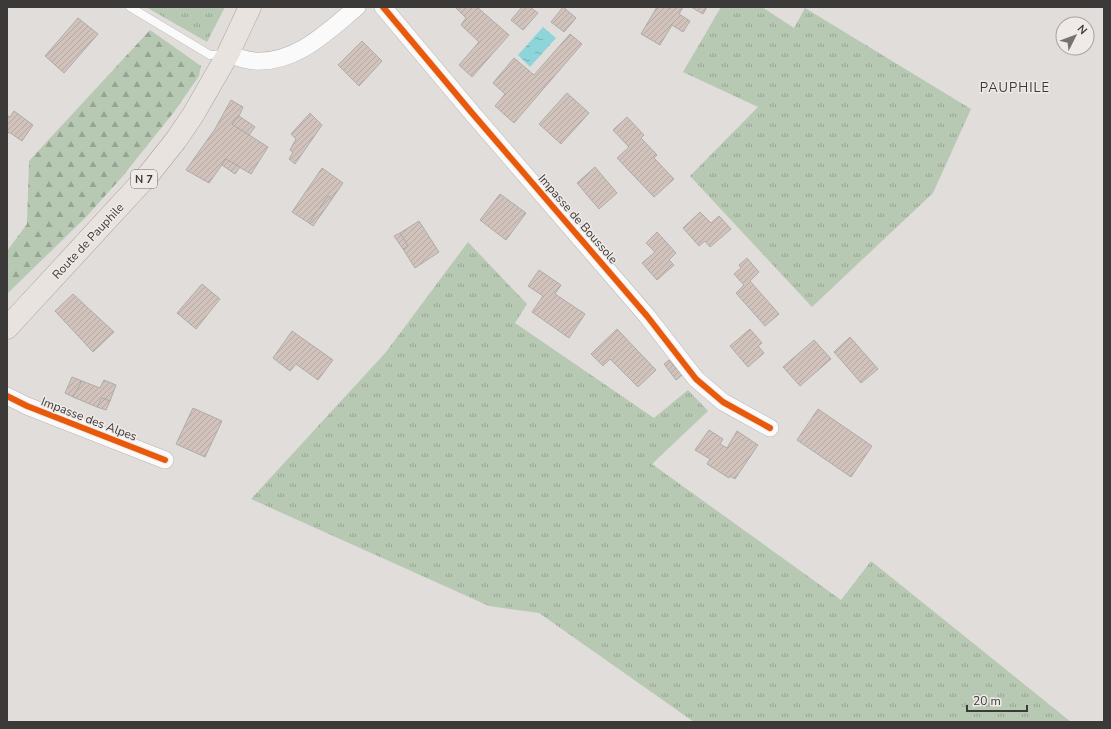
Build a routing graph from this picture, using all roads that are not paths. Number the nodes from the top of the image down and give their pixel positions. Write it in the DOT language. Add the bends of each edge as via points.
graph roads {
  1 [pos="130,7"];
  2 [pos="250,7"];
  3 [pos="357,7"];
  4 [pos="383,7"];
  5 [pos="228,54"];
  6 [pos="7,328"];
  7 [pos="7,396"];
  8 [pos="770,428"];
  9 [pos="165,460"];
  1 -- 5 [label="lane" via="210,55"];
  2 -- 5 [label="main road, Route de Pauphile / N 7"];
  3 -- 5 [label="street" via="327,32 286,58 254,61"];
  4 -- 8 [label="street, Impasse de Boussole" via="637,305 696,379 723,402"];
  5 -- 6 [label="main road, Route de Pauphile / N 7" via="193,115 149,174"];
  7 -- 9 [label="street, Impasse des Alpes"];
}
